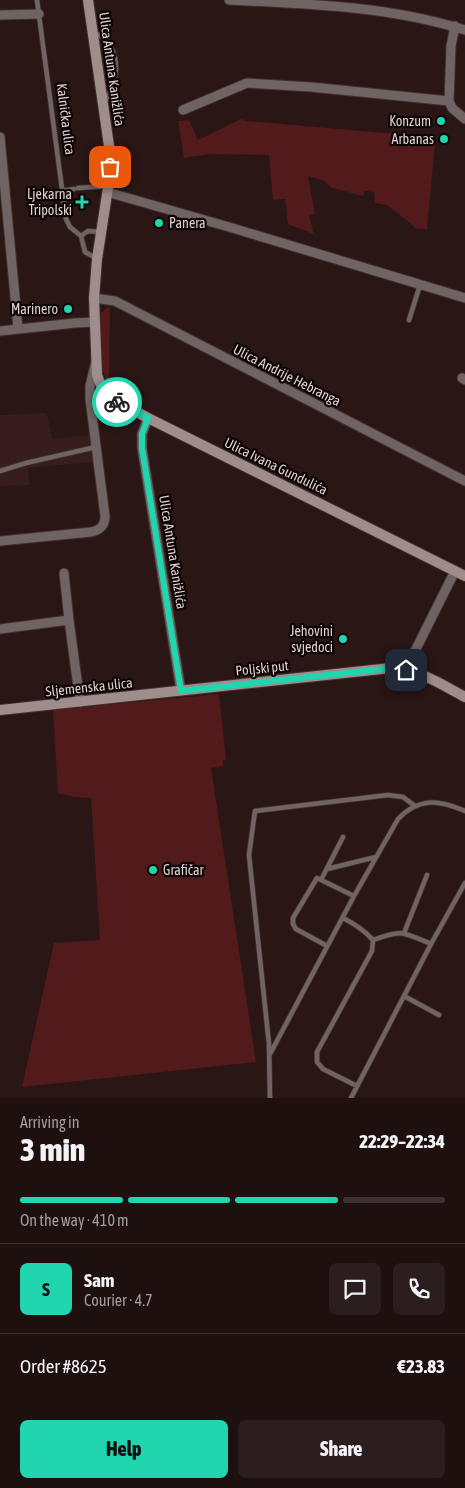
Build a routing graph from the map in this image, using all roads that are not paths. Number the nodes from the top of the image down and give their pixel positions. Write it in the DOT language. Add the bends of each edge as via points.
graph roads {
  1 [pos="37,0"];
  2 [pos="88,0"];
  3 [pos="230,0"];
  4 [pos="317,2"];
  5 [pos="39,14"];
  6 [pos="0,15"];
  7 [pos="455,26"];
  8 [pos="465,30"];
  9 [pos="93,32"];
  10 [pos="449,101"];
  11 [pos="103,103"];
  12 [pos="183,110"];
  13 [pos="465,119"];
  14 [pos="0,137"];
  15 [pos="108,189"];
  16 [pos="61,191"];
  17 [pos="101,232"];
  18 [pos="80,236"];
  19 [pos="97,259"];
  20 [pos="421,284"];
  21 [pos="94,298"];
  22 [pos="465,298"];
  23 [pos="409,320"];
  24 [pos="94,322"];
  25 [pos="18,329"];
  26 [pos="0,331"];
  27 [pos="96,362"];
  28 [pos="118,402"];
  29 [pos="92,415"];
  30 [pos="148,418"];
  31 [pos="96,447"];
  32 [pos="0,471"];
  33 [pos="465,481"];
  34 [pos="0,541"];
  35 [pos="455,571"];
  36 [pos="64,573"];
  37 [pos="465,576"];
  38 [pos="69,620"];
  39 [pos="0,629"];
  40 [pos="406,670"];
  41 [pos="181,691"];
  42 [pos="465,697"];
  43 [pos="80,702"];
  44 [pos="0,710"];
  45 [pos="415,806"];
  46 [pos="465,812"];
  47 [pos="343,836"];
  48 [pos="376,857"];
  49 [pos="326,869"];
  50 [pos="427,876"];
  51 [pos="321,880"];
  52 [pos="465,883"];
  53 [pos="354,896"];
  54 [pos="343,918"];
  55 [pos="404,933"];
  56 [pos="373,940"];
  57 [pos="430,944"];
  58 [pos="327,946"];
  59 [pos="404,996"];
  60 [pos="439,1015"];
  61 [pos="269,1056"];
  62 [pos="357,1086"];
  63 [pos="270,1098"];
  64 [pos="351,1098"];
  1 -- 5 [label="lane, Kalnička ulica"];
  2 -- 9 [label="main road, Ulica Antuna Kanižlića"];
  3 -- 4 [label="street"];
  4 -- 7 [label="street" via="390,12"];
  5 -- 6 [label="street"];
  5 -- 16 [label="lane, Kalnička ulica"];
  7 -- 8 [label="street"];
  7 -- 10 [label="street"];
  9 -- 11 [label="main road, Ulica Antuna Kanižlića"];
  9 -- 11 [label="lane" via="109,44 115,64 113,88"];
  10 -- 12 [label="street" via="247,83"];
  10 -- 13 [label="street"];
  11 -- 15 [label="main road, Ulica Antuna Kanižlića" via="110,153"];
  14 -- 25 [label="street"];
  15 -- 16 [label="lane"];
  15 -- 17 [label="main road, Ulica Antuna Kanižlića"];
  15 -- 20 [label="street"];
  16 -- 18 [label="lane, Kalnička ulica" via="67,223"];
  17 -- 18 [label="lane" via="88,231"];
  17 -- 19 [label="main road"];
  18 -- 19 [label="lane, Kalnička ulica" via="85,252"];
  19 -- 21 [label="main road"];
  20 -- 22 [label="street"];
  20 -- 23 [label="lane"];
  21 -- 24 [label="main road"];
  21 -- 33 [label="street, Ulica Andrije Hebranga" via="115,301"];
  24 -- 25 [label="street"];
  24 -- 27 [label="main road"];
  25 -- 26 [label="street"];
  27 -- 28 [label="main road, Ulica Ivana Gundulića" via="102,388"];
  27 -- 29 [label="street" via="90,394"];
  28 -- 29 [label="street" via="101,405"];
  28 -- 30 [label="main road, Ulica Ivana Gundulića"];
  29 -- 31 [label="street"];
  30 -- 35 [label="main road, Ulica Ivana Gundulića"];
  30 -- 41 [label="street, Ulica Antuna Kanižlića" via="142,434 142,448"];
  31 -- 32 [label="lane"];
  31 -- 34 [label="street" via="106,516 100,529"];
  35 -- 37 [label="main road, Ulica Ivana Gundulića"];
  35 -- 40 [label="street"];
  36 -- 38 [label="street"];
  38 -- 39 [label="street"];
  38 -- 43 [label="street"];
  40 -- 41 [label="main road, Poljski put" via="384,669"];
  40 -- 42 [label="main road, Poljski put" via="419,673"];
  41 -- 43 [label="main road, Sljemenska ulica"];
  43 -- 44 [label="main road, Sljemenska ulica"];
  45 -- 46 [label="lane" via="437,802"];
  45 -- 48 [label="lane" via="398,819"];
  45 -- 61 [label="lane" via="403,797 388,795 255,811 249,855"];
  47 -- 49 [label="lane"];
  48 -- 49 [label="lane"];
  48 -- 53 [label="lane"];
  49 -- 51 [label="lane"];
  50 -- 55 [label="lane"];
  51 -- 53 [label="lane"];
  51 -- 58 [label="lane" via="317,878 293,924 296,929"];
  52 -- 57 [label="lane"];
  53 -- 54 [label="lane"];
  54 -- 56 [label="lane" via="365,931"];
  54 -- 58 [label="lane"];
  55 -- 56 [label="lane"];
  55 -- 57 [label="lane"];
  56 -- 62 [label="lane" via="372,951 317,1052 317,1062 323,1069"];
  57 -- 59 [label="lane"];
  58 -- 61 [label="lane"];
  59 -- 60 [label="lane"];
  59 -- 62 [label="lane"];
  61 -- 63 [label="lane"];
  62 -- 64 [label="lane"];
}
